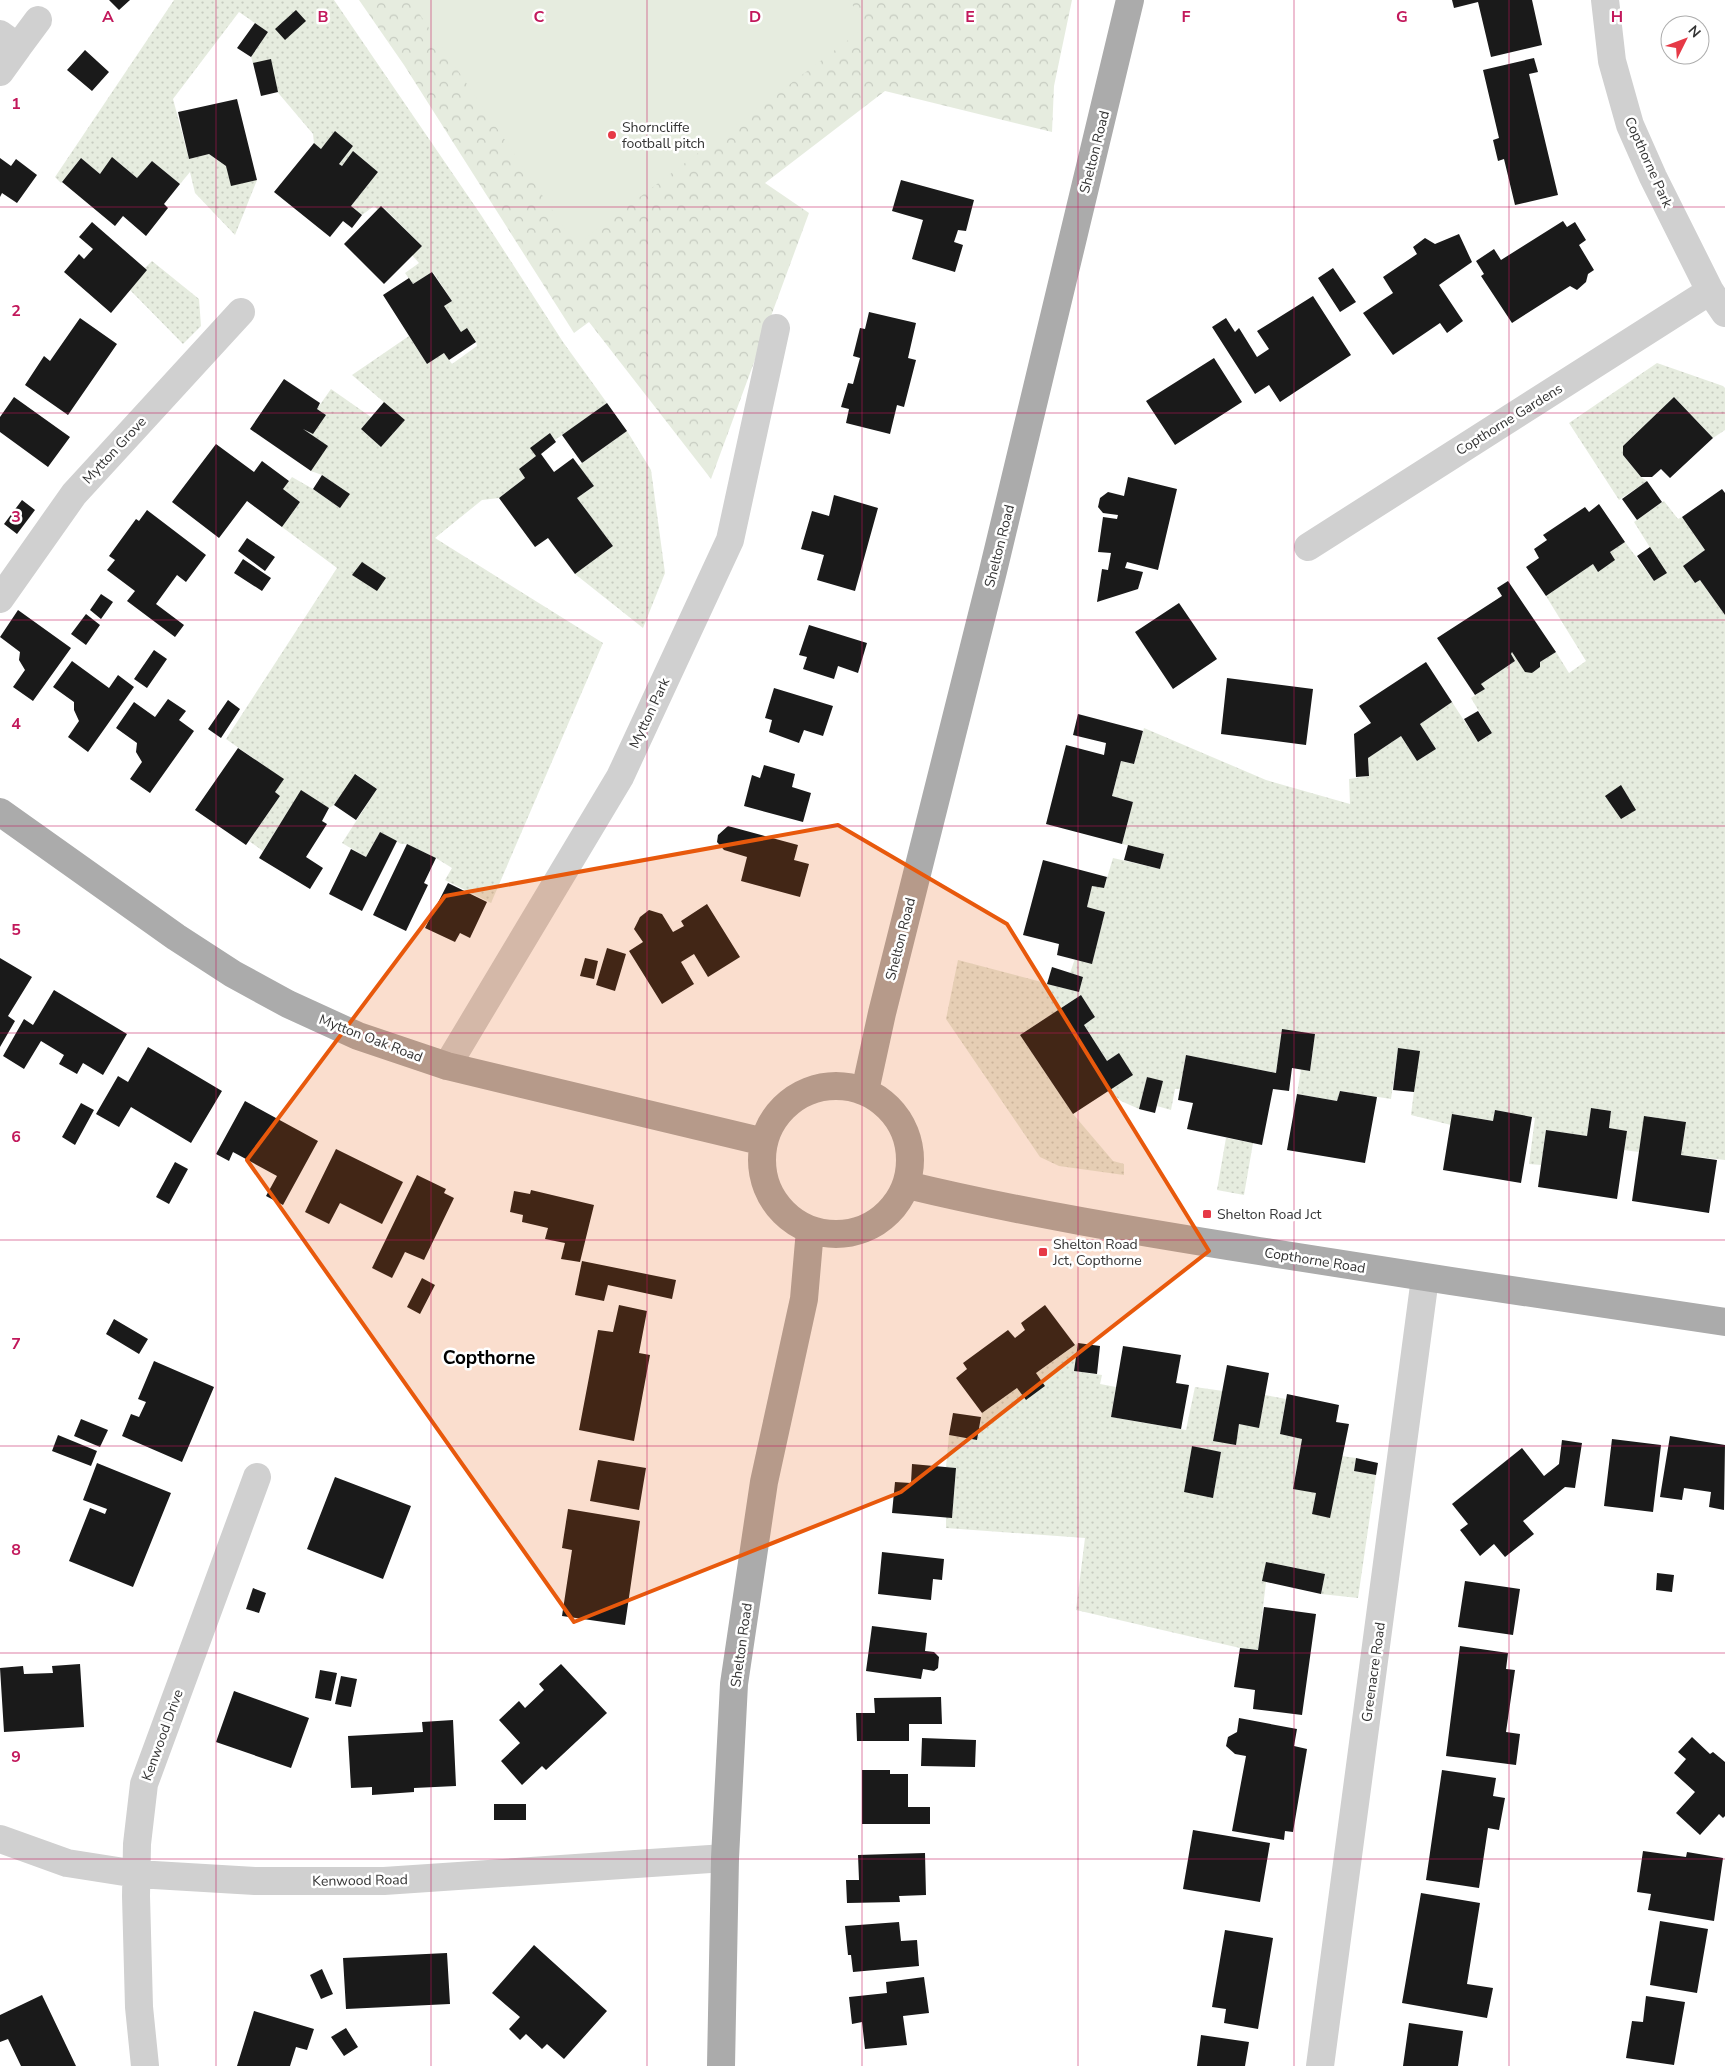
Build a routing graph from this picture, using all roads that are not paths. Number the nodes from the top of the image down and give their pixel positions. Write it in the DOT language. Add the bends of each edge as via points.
graph roads {
  1 [pos="1130,0"];
  2 [pos="1605,0"];
  3 [pos="38,20"];
  4 [pos="9,40"];
  5 [pos="0,72"];
  6 [pos="1718,302"];
  7 [pos="241,312"];
  8 [pos="776,328"];
  9 [pos="1308,547"];
  10 [pos="0,599"];
  11 [pos="0,812"];
  12 [pos="447,1066"];
  13 [pos="865,1091"];
  14 [pos="764,1142"];
  15 [pos="907,1186"];
  16 [pos="810,1230"];
  17 [pos="1425,1278"];
  18 [pos="1725,1322"];
  19 [pos="257,1477"];
  20 [pos="0,1839"];
  21 [pos="725,1858"];
  22 [pos="137,1874"];
  23 [pos="145,2066"];
  24 [pos="721,2066"];
  25 [pos="1320,2066"];
  1 -- 13 [label="main road, Shelton Road"];
  2 -- 6 [label="street, Copthorne Park" via="1612,62 1630,125 1653,177"];
  3 -- 4 [label="street"];
  4 -- 5 [label="street"];
  6 -- 9 [label="street, Copthorne Gardens"];
  7 -- 10 [label="street, Mytton Grove" via="74,494"];
  8 -- 12 [label="street, Mytton Park" via="730,540 620,776"];
  11 -- 12 [label="main road, Mytton Oak Road" via="232,974 358,1036"];
  12 -- 14 [label="main road, Mytton Oak Road"];
  13 -- 14 [label="main road" via="840,1086 814,1089 792,1100 774,1118"];
  13 -- 15 [label="main road" via="881,1101 904,1130 910,1148"];
  14 -- 16 [label="main road" via="762,1163 766,1184 776,1203 791,1219"];
  15 -- 16 [label="main road" via="895,1206 878,1222 856,1232 832,1235"];
  15 -- 17 [label="main road, Copthorne Road" via="1093,1224"];
  16 -- 21 [label="main road, Shelton Road" via="804,1299 764,1482 734,1684"];
  17 -- 18 [label="main road, Copthorne Road"];
  17 -- 25 [label="street, Greenacre Road"];
  19 -- 22 [label="street, Kenwood Drive" via="144,1784"];
  20 -- 22 [label="street, Kenwood Road" via="67,1863"];
  21 -- 22 [label="street, Kenwood Road" via="384,1881 255,1881"];
  21 -- 24 [label="main road, Shelton Road"];
  22 -- 23 [label="street, Kenwood Drive" via="139,2007"];
}
